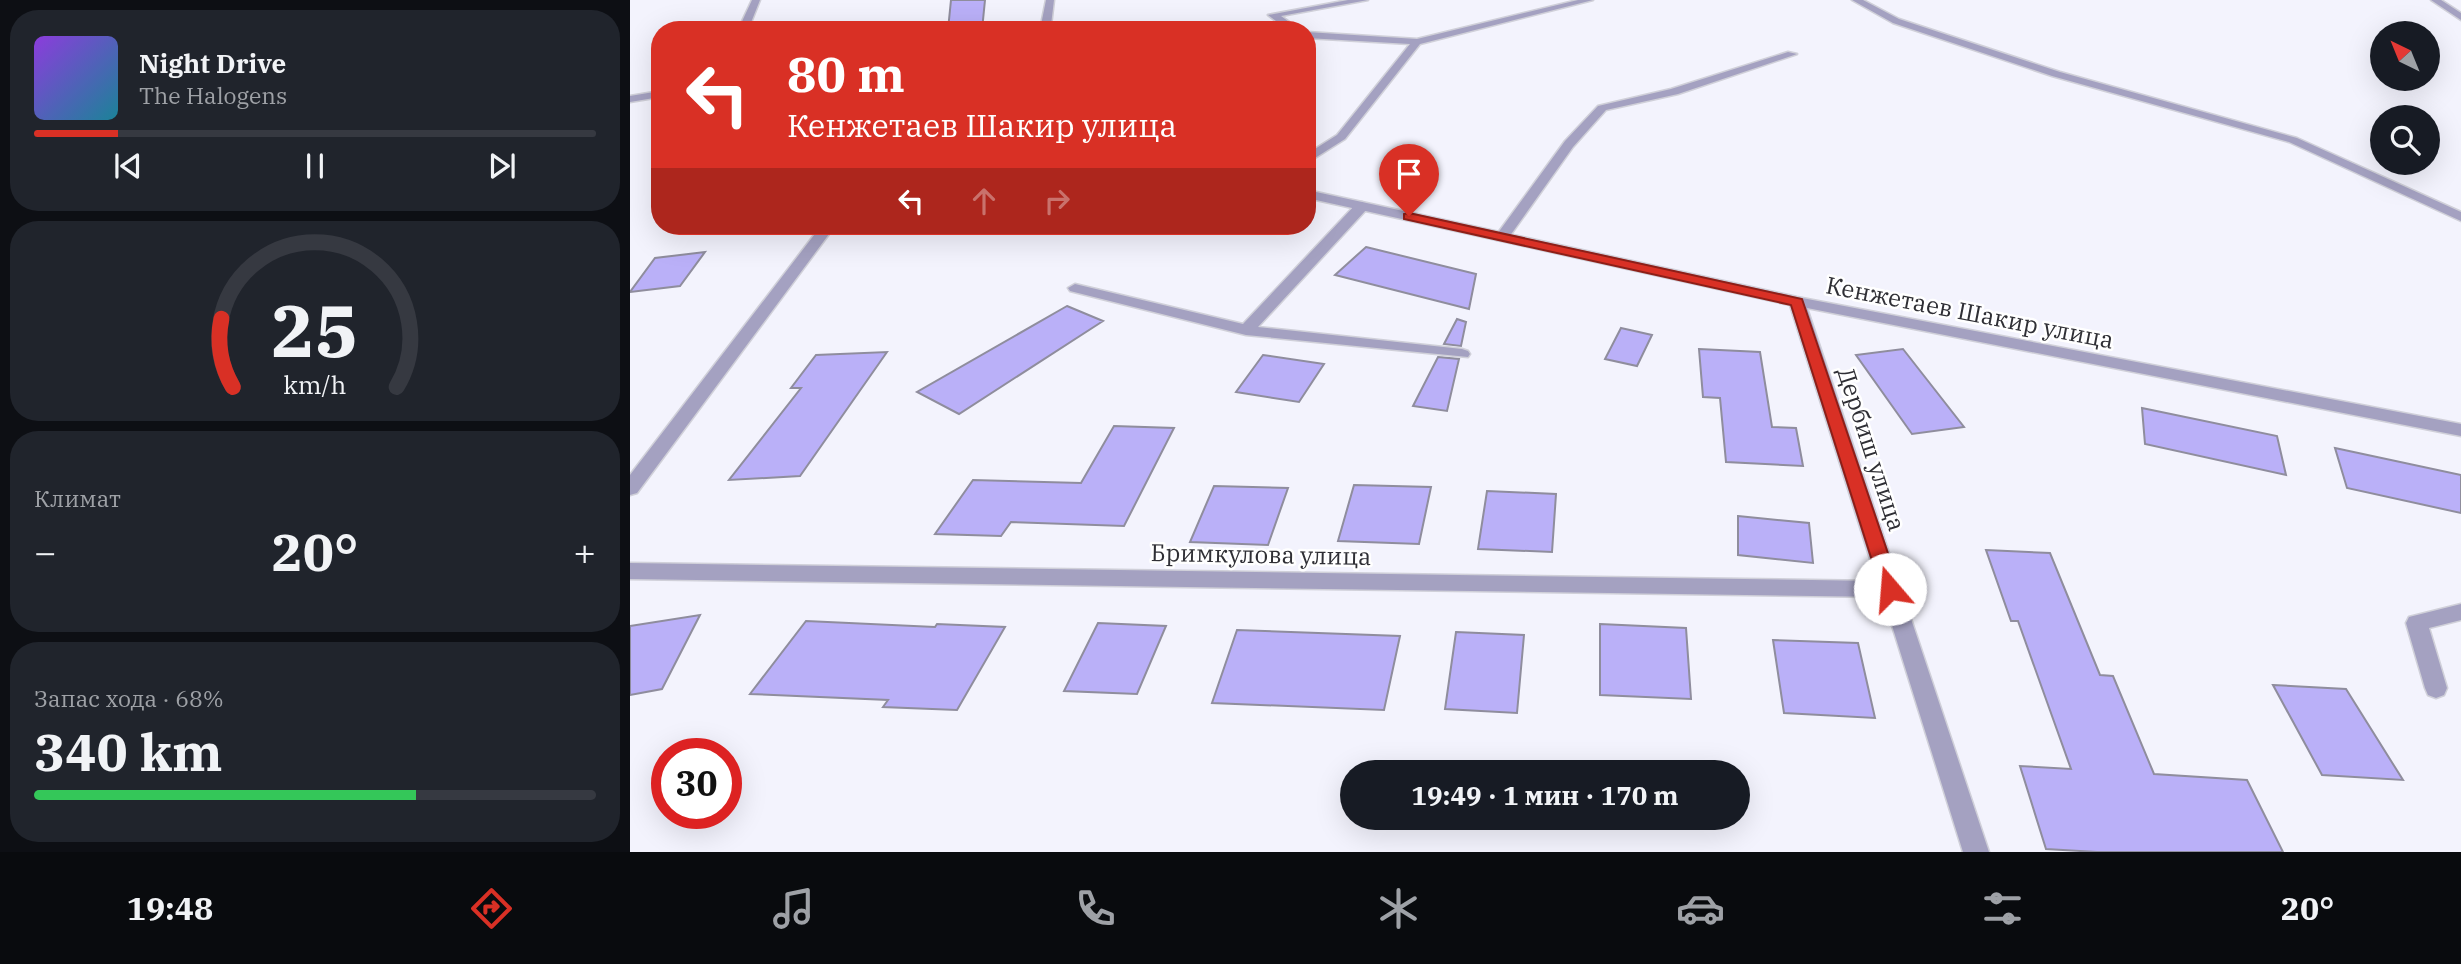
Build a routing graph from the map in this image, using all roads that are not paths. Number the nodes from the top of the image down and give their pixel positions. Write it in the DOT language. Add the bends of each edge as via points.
graph roads {
  1 [pos="756,0"];
  2 [pos="1050,0"];
  3 [pos="1364,0"];
  4 [pos="1589,0"];
  5 [pos="1856,0"];
  6 [pos="2435,0"];
  7 [pos="2461,17"];
  8 [pos="748,21"];
  9 [pos="1047,21"];
  10 [pos="1282,21"];
  11 [pos="1316,36"];
  12 [pos="1417,43"];
  13 [pos="1792,54"];
  14 [pos="651,96"];
  15 [pos="630,99"];
  16 [pos="1316,153"];
  17 [pos="1316,196"];
  18 [pos="1362,206"];
  19 [pos="2461,218"];
  20 [pos="821,235"];
  21 [pos="1502,237"];
  22 [pos="1075,288"];
  23 [pos="1797,302"];
  24 [pos="1246,330"];
  25 [pos="1462,354"];
  26 [pos="2461,430"];
  27 [pos="630,488"];
  28 [pos="630,571"];
  29 [pos="1890,589"];
  30 [pos="2461,612"];
  31 [pos="2436,688"];
  32 [pos="1976,852"];
  1 -- 8 [label="street"];
  2 -- 9 [label="street"];
  3 -- 10 [label="street" via="1273,15"];
  4 -- 12 [label="street"];
  5 -- 19 [label="street" via="1896,21 2056,74 2293,140"];
  6 -- 7 [label="street"];
  11 -- 12 [label="street"];
  12 -- 16 [label="street" via="1340,136"];
  13 -- 21 [label="street" via="1674,92 1602,108 1569,144"];
  14 -- 15 [label="street"];
  17 -- 18 [label="street, Кенжетаев Шакир улица"];
  18 -- 21 [label="street, Кенжетаев Шакир улица"];
  18 -- 24 [label="street"];
  20 -- 27 [label="street"];
  21 -- 23 [label="street, Кенжетаев Шакир улица"];
  22 -- 24 [label="street"];
  23 -- 26 [label="street, Кенжетаев Шакир улица"];
  23 -- 29 [label="street, Дербиш улица"];
  24 -- 25 [label="street"];
  28 -- 29 [label="street, Бримкулова улица"];
  29 -- 32 [label="street, Дербиш улица"];
  30 -- 31 [label="street" via="2417,623"];
}
